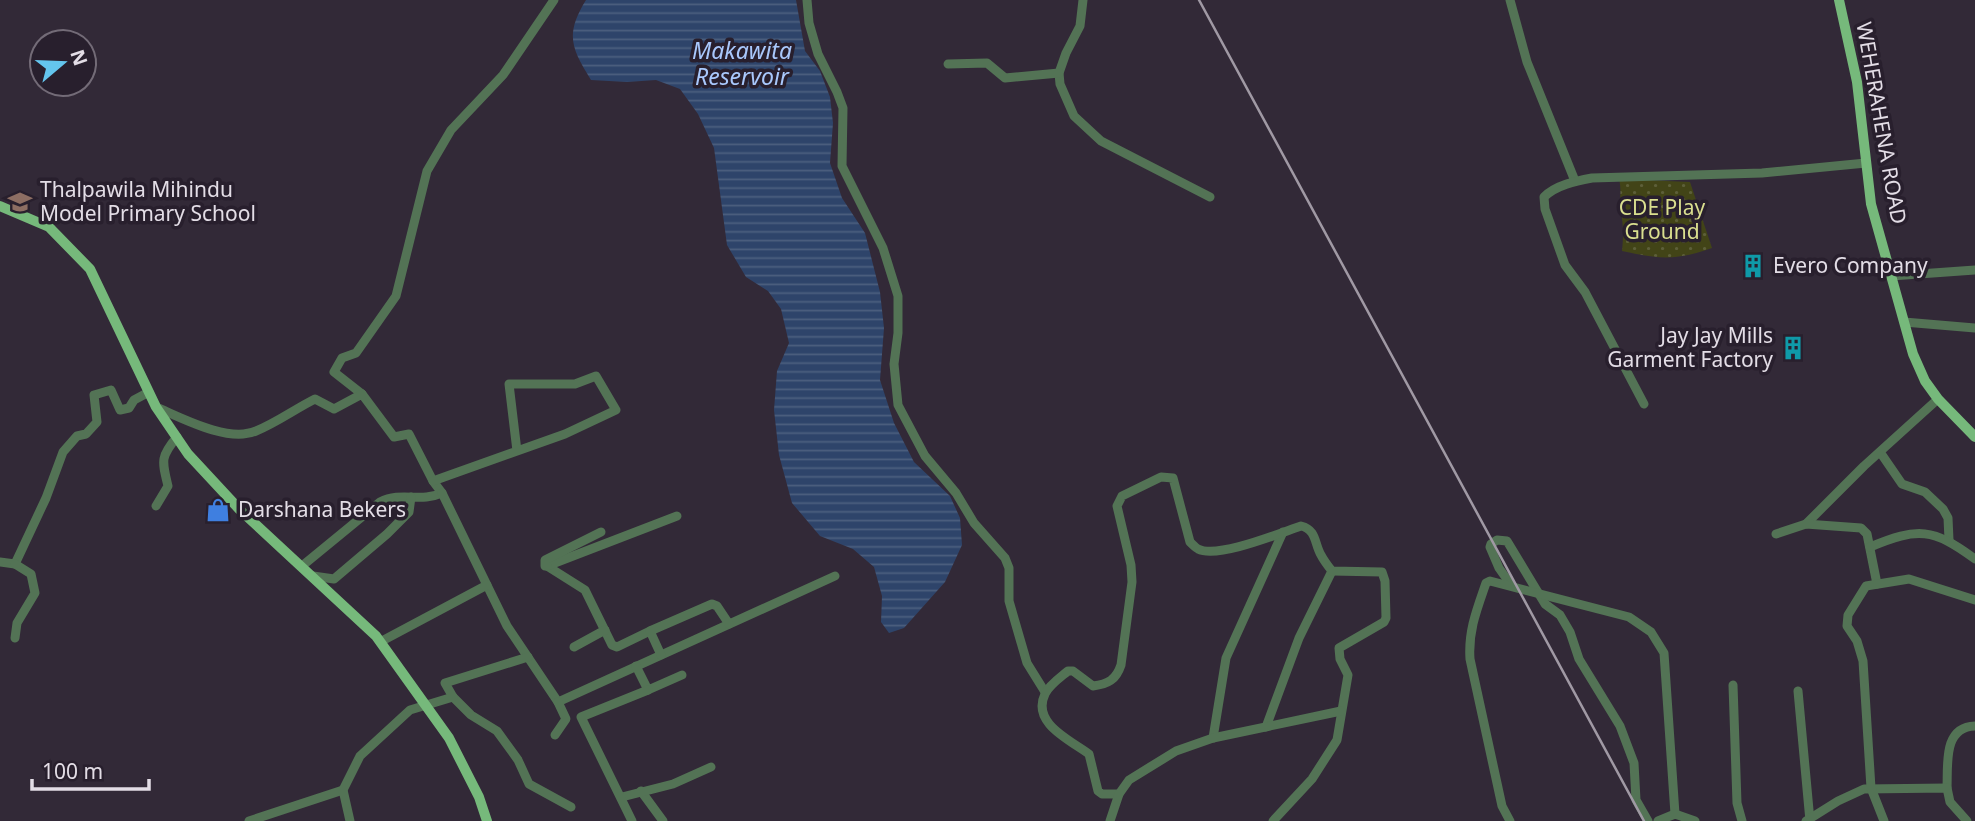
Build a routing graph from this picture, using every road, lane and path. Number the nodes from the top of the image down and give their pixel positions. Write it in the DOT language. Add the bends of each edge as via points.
graph roads {
  1 [pos="554,0"];
  2 [pos="807,0"];
  3 [pos="1083,0"];
  4 [pos="1510,0"];
  5 [pos="1839,0"];
  6 [pos="948,64"];
  7 [pos="1059,73"];
  8 [pos="1866,163"];
  9 [pos="1575,181"];
  10 [pos="1210,197"];
  11 [pos="0,206"];
  12 [pos="1975,270"];
  13 [pos="1891,276"];
  14 [pos="1904,323"];
  15 [pos="1975,328"];
  16 [pos="149,392"];
  17 [pos="362,394"];
  18 [pos="1938,399"];
  19 [pos="1644,404"];
  20 [pos="156,407"];
  21 [pos="177,437"];
  22 [pos="1975,437"];
  23 [pos="517,451"];
  24 [pos="1880,452"];
  25 [pos="433,481"];
  26 [pos="442,494"];
  27 [pos="411,497"];
  28 [pos="156,506"];
  29 [pos="677,516"];
  30 [pos="1807,524"];
  31 [pos="601,532"];
  32 [pos="1283,532"];
  33 [pos="1776,534"];
  34 [pos="1950,540"];
  35 [pos="1870,547"];
  36 [pos="1975,559"];
  37 [pos="0,562"];
  38 [pos="15,564"];
  39 [pos="302,566"];
  40 [pos="547,566"];
  41 [pos="1332,571"];
  42 [pos="313,576"];
  43 [pos="835,576"];
  44 [pos="1877,584"];
  45 [pos="487,585"];
  46 [pos="1511,585"];
  47 [pos="1537,592"];
  48 [pos="1975,600"];
  49 [pos="729,624"];
  50 [pos="605,630"];
  51 [pos="650,631"];
  52 [pos="15,638"];
  53 [pos="380,642"];
  54 [pos="574,647"];
  55 [pos="661,655"];
  56 [pos="528,657"];
  57 [pos="636,666"];
  58 [pos="682,675"];
  59 [pos="1733,685"];
  60 [pos="648,690"];
  61 [pos="1798,691"];
  62 [pos="1045,692"];
  63 [pos="453,697"];
  64 [pos="558,702"];
  65 [pos="425,705"];
  66 [pos="1341,711"];
  67 [pos="1975,726"];
  68 [pos="1266,727"];
  69 [pos="555,735"];
  70 [pos="1213,738"];
  71 [pos="711,766"];
  72 [pos="1871,788"];
  73 [pos="1947,788"];
  74 [pos="342,790"];
  75 [pos="641,791"];
  76 [pos="1119,794"];
  77 [pos="622,797"];
  78 [pos="571,807"];
  79 [pos="1675,814"];
  80 [pos="1808,820"];
  81 [pos="249,821"];
  82 [pos="351,821"];
  83 [pos="487,821"];
  84 [pos="632,821"];
  85 [pos="663,821"];
  86 [pos="1110,821"];
  87 [pos="1273,821"];
  88 [pos="1510,821"];
  89 [pos="1648,821"];
  90 [pos="1658,821"];
  91 [pos="1695,821"];
  92 [pos="1742,821"];
  93 [pos="1884,821"];
  94 [pos="1966,821"];
  1 -- 17 [label="street" via="503,75 451,130 426,171 396,296 356,353 342,358 334,372"];
  2 -- 62 [label="street" via="818,54 842,108 842,166 883,248 898,296 894,364 898,405 925,456 1005,558 1009,601 1027,663"];
  3 -- 7 [label="street" via="1080,26"];
  4 -- 9 [label="street" via="1527,62"];
  5 -- 8 [label="main road, WEHERAHENA ROAD" via="1857,82"];
  6 -- 7 [label="street" via="987,63 1004,78"];
  7 -- 10 [label="street" via="1074,116 1101,141"];
  8 -- 9 [label="street" via="1762,173"];
  8 -- 13 [label="main road, WEHERAHENA ROAD" via="1871,204"];
  9 -- 19 [label="street" via="1549,192 1544,197 1545,209 1565,265 1585,292"];
  11 -- 16 [label="main road" via="49,227 90,269"];
  12 -- 13 [label="street"];
  13 -- 14 [label="main road, WEHERAHENA ROAD"];
  14 -- 15 [label="street"];
  14 -- 18 [label="main road, WEHERAHENA ROAD" via="1925,381"];
  16 -- 20 [label="main road"];
  16 -- 38 [label="street" via="120,410 111,390 94,395 97,422 63,452"];
  17 -- 20 [label="street" via="334,409 314,399 254,433 201,427"];
  17 -- 25 [label="street" via="394,438 409,434"];
  18 -- 22 [label="main road, WEHERAHENA ROAD"];
  18 -- 24 [label="street"];
  20 -- 21 [label="main road"];
  21 -- 28 [label="street" via="165,451 162,462 169,486"];
  21 -- 39 [label="main road" via="239,509"];
  23 -- 25 [label="street" via="509,384 575,384 596,376 615,410 565,434"];
  24 -- 30 [label="street"];
  24 -- 34 [label="street" via="1902,484 1925,492 1943,509"];
  25 -- 26 [label="street"];
  26 -- 27 [label="street" via="431,499"];
  26 -- 45 [label="street"];
  27 -- 39 [label="street" via="393,496 380,502"];
  27 -- 42 [label="street" via="409,512 334,579"];
  29 -- 40 [label="street"];
  30 -- 33 [label="street"];
  30 -- 35 [label="street" via="1861,528"];
  31 -- 40 [label="street" via="545,560"];
  32 -- 41 [label="street" via="1309,528"];
  32 -- 62 [label="street" via="1209,552 1190,542 1173,478 1161,477 1122,496 1117,506 1132,582 1118,676 1093,686 1068,671"];
  32 -- 70 [label="street" via="1226,658"];
  34 -- 35 [label="street" via="1917,532"];
  34 -- 36 [label="street"];
  35 -- 44 [label="street"];
  37 -- 38 [label="street"];
  38 -- 52 [label="street" via="31,575 36,593 17,623"];
  39 -- 42 [label="main road"];
  40 -- 50 [label="street" via="585,590"];
  41 -- 66 [label="street" via="1382,572 1385,580 1384,622 1339,649 1348,675"];
  41 -- 68 [label="street" via="1299,638"];
  42 -- 53 [label="main road"];
  43 -- 49 [label="street"];
  44 -- 48 [label="street" via="1909,579"];
  44 -- 72 [label="street" via="1866,586 1847,625 1863,661"];
  45 -- 53 [label="street"];
  45 -- 56 [label="street"];
  46 -- 47 [label="street"];
  46 -- 47 [label="street" via="1490,547 1497,540 1510,545"];
  46 -- 88 [label="street" via="1486,583 1469,642 1502,806"];
  47 -- 79 [label="street" via="1629,617 1651,632 1664,653"];
  47 -- 89 [label="street" via="1560,615 1579,659 1620,726 1634,763 1636,800"];
  49 -- 51 [label="street" via="712,604"];
  49 -- 55 [label="street"];
  50 -- 51 [label="street" via="617,647"];
  50 -- 54 [label="street"];
  51 -- 55 [label="street"];
  53 -- 65 [label="main road"];
  55 -- 57 [label="street"];
  56 -- 63 [label="street" via="445,683"];
  56 -- 64 [label="street"];
  57 -- 60 [label="street"];
  57 -- 64 [label="street"];
  58 -- 60 [label="street"];
  59 -- 92 [label="street" via="1737,803"];
  60 -- 77 [label="street" via="581,717"];
  61 -- 80 [label="street"];
  62 -- 76 [label="street" via="1041,706 1051,727 1089,754 1098,791"];
  63 -- 65 [label="street"];
  63 -- 78 [label="street" via="497,731 529,784"];
  64 -- 69 [label="street" via="566,719"];
  65 -- 74 [label="street" via="410,710 360,756"];
  65 -- 83 [label="main road" via="449,738"];
  66 -- 68 [label="street"];
  66 -- 87 [label="street" via="1337,740 1312,779"];
  67 -- 73 [label="street" via="1954,734 1950,742"];
  68 -- 70 [label="street"];
  70 -- 76 [label="street" via="1176,751 1129,780"];
  71 -- 75 [label="street" via="673,784"];
  72 -- 73 [label="street"];
  72 -- 80 [label="street"];
  72 -- 93 [label="street"];
  73 -- 94 [label="street" via="1951,802"];
  74 -- 81 [label="street"];
  74 -- 82 [label="street"];
  75 -- 77 [label="street"];
  75 -- 85 [label="street"];
  76 -- 86 [label="street"];
  77 -- 84 [label="street"];
  79 -- 90 [label="street"];
  79 -- 91 [label="street"];
}
